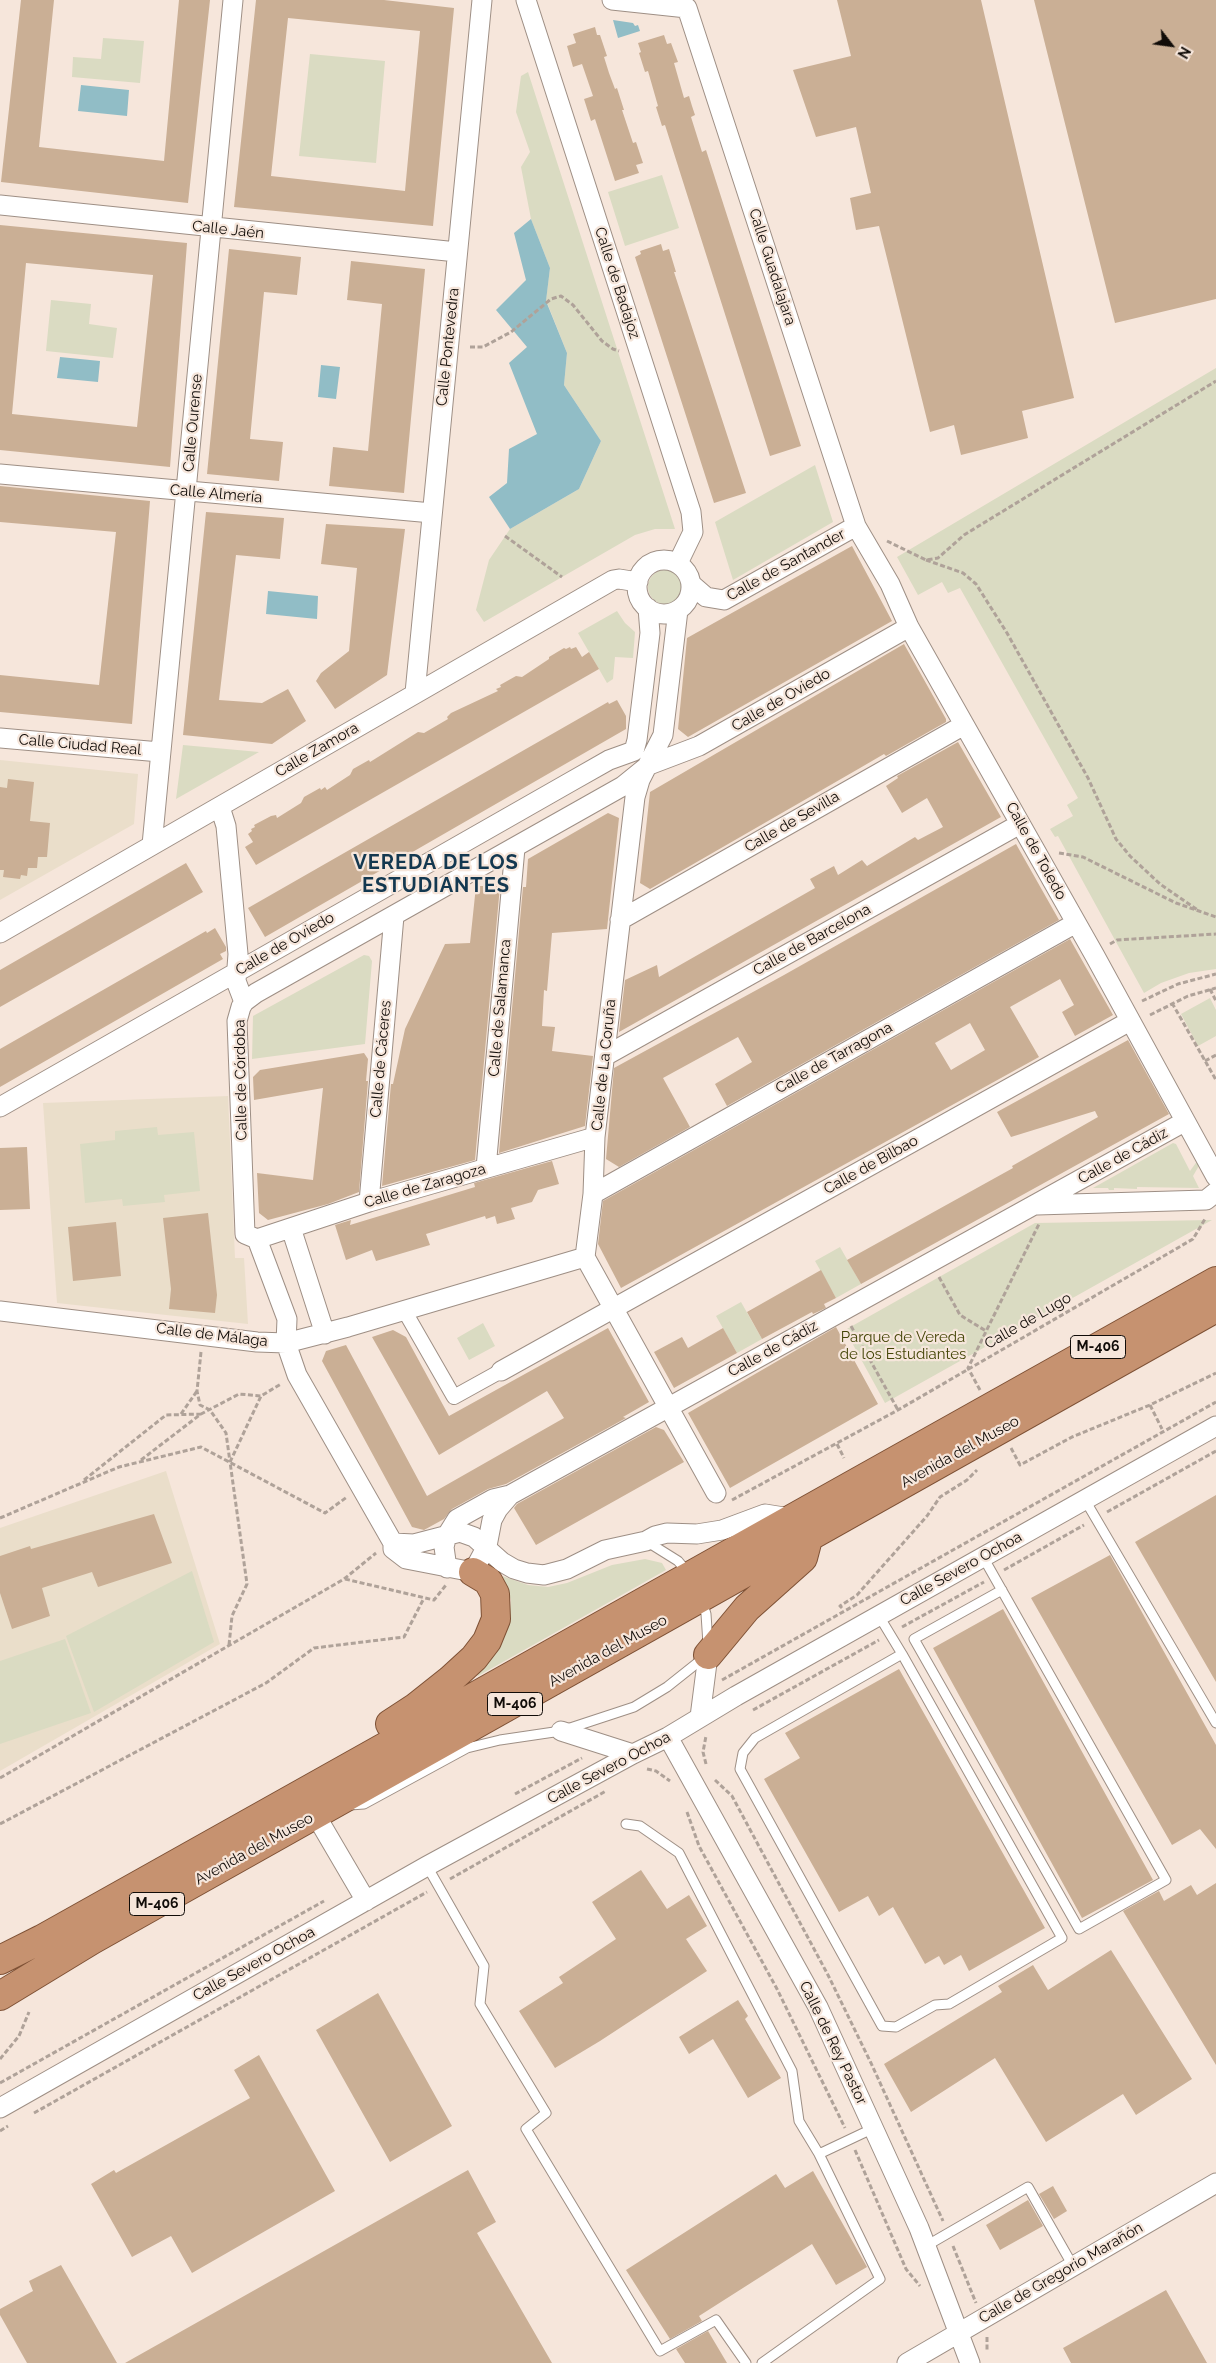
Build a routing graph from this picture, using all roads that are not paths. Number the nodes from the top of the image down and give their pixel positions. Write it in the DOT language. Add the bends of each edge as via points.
graph roads {
  1 [pos="233,0"];
  2 [pos="482,0"];
  3 [pos="526,0"];
  4 [pos="612,0"];
  5 [pos="0,205"];
  6 [pos="211,228"];
  7 [pos="457,252"];
  8 [pos="0,474"];
  9 [pos="187,492"];
  10 [pos="432,513"];
  11 [pos="856,526"];
  12 [pos="678,563"];
  13 [pos="638,582"];
  14 [pos="691,584"];
  15 [pos="648,608"];
  16 [pos="678,610"];
  17 [pos="909,627"];
  18 [pos="415,694"];
  19 [pos="964,725"];
  20 [pos="0,738"];
  21 [pos="634,751"];
  22 [pos="160,752"];
  23 [pos="649,765"];
  24 [pos="220,807"];
  25 [pos="1020,824"];
  26 [pos="152,845"];
  27 [pos="515,848"];
  28 [pos="394,916"];
  29 [pos="620,920"];
  30 [pos="1076,922"];
  31 [pos="0,934"];
  32 [pos="236,972"];
  33 [pos="244,1002"];
  34 [pos="1130,1021"];
  35 [pos="605,1056"];
  36 [pos="0,1108"];
  37 [pos="1184,1122"];
  38 [pos="595,1137"];
  39 [pos="486,1168"];
  40 [pos="1216,1177"];
  41 [pos="1216,1192"];
  42 [pos="593,1194"];
  43 [pos="369,1202"];
  44 [pos="1039,1211"];
  45 [pos="291,1228"];
  46 [pos="257,1238"];
  47 [pos="585,1257"];
  48 [pos="1216,1281"];
  49 [pos="613,1308"];
  50 [pos="1216,1308"];
  51 [pos="0,1310"];
  52 [pos="404,1310"];
  53 [pos="325,1334"];
  54 [pos="286,1343"];
  55 [pos="501,1371"];
  56 [pos="669,1407"];
  57 [pos="1216,1426"];
  58 [pos="716,1494"];
  59 [pos="510,1495"];
  60 [pos="1085,1500"];
  61 [pos="800,1527"];
  62 [pos="446,1534"];
  63 [pos="646,1541"];
  64 [pos="392,1542"];
  65 [pos="486,1546"];
  66 [pos="983,1557"];
  67 [pos="459,1570"];
  68 [pos="695,1586"];
  69 [pos="1002,1590"];
  70 [pos="878,1616"];
  71 [pos="902,1654"];
  72 [pos="708,1655"];
  73 [pos="705,1723"];
  74 [pos="1216,1723"];
  75 [pos="561,1731"];
  76 [pos="668,1737"];
  77 [pos="380,1748"];
  78 [pos="638,1761"];
  79 [pos="321,1811"];
  80 [pos="626,1824"];
  81 [pos="428,1866"];
  82 [pos="366,1901"];
  83 [pos="0,1960"];
  84 [pos="0,1996"];
  85 [pos="0,2108"];
  86 [pos="874,2128"];
  87 [pos="820,2154"];
  88 [pos="1216,2182"];
  89 [pos="926,2246"];
  90 [pos="1073,2266"];
  91 [pos="960,2332"];
  92 [pos="746,2363"];
  93 [pos="762,2363"];
  94 [pos="907,2363"];
  95 [pos="970,2363"];
  1 -- 6 [label="street, Calle Ourense"];
  2 -- 7 [label="street, Calle Pontevedra"];
  3 -- 12 [label="street, Calle de Badajoz" via="691,512 694,532"];
  4 -- 11 [label="street, Calle Guadalajara" via="687,8"];
  5 -- 6 [label="street, Calle Jaén"];
  6 -- 7 [label="street, Calle Jaén"];
  6 -- 9 [label="street, Calle Ourense"];
  7 -- 10 [label="street, Calle Pontevedra"];
  8 -- 9 [label="street, Calle Almería"];
  9 -- 10 [label="street, Calle Almería"];
  9 -- 22 [label="street, Calle Ourense"];
  10 -- 18 [label="street, Calle Pontevedra"];
  11 -- 14 [label="street, Calle de Santander" via="724,600 706,597"];
  11 -- 17 [label="street, Calle de Toledo" via="890,584"];
  12 -- 13 [label="street" via="654,562 643,571"];
  12 -- 14 [label="street" via="687,572"];
  13 -- 15 [label="street" via="640,599"];
  13 -- 18 [label="street, Calle Zamora" via="613,580"];
  14 -- 16 [label="street" via="690,596"];
  15 -- 16 [label="street" via="659,614"];
  15 -- 21 [label="street" via="650,633"];
  16 -- 23 [label="street, Calle de La Coruña" via="663,735"];
  17 -- 19 [label="street, Calle de Toledo"];
  17 -- 23 [label="street, Calle de Oviedo" via="699,746"];
  18 -- 24 [label="street, Calle Zamora"];
  19 -- 25 [label="street, Calle de Toledo"];
  19 -- 29 [label="street, Calle de Sevilla"];
  20 -- 22 [label="street, Calle Ciudad Real"];
  21 -- 23 [label="street"];
  21 -- 32 [label="street, Calle de Oviedo" via="602,764"];
  22 -- 26 [label="street, Calle Ourense"];
  23 -- 27 [label="street, Calle de Oviedo" via="623,786"];
  23 -- 29 [label="street, Calle de La Coruña" via="635,793"];
  24 -- 26 [label="street, Calle Zamora"];
  24 -- 32 [label="street, Calle de Córdoba" via="226,826 238,954"];
  25 -- 30 [label="street, Calle de Toledo"];
  25 -- 35 [label="street, Calle de Barcelona"];
  26 -- 31 [label="street, Calle Zamora"];
  27 -- 28 [label="street, Calle de Oviedo"];
  27 -- 39 [label="street, Calle de Salamanca"];
  28 -- 33 [label="street, Calle de Oviedo"];
  28 -- 43 [label="street, Calle de Cáceres"];
  29 -- 35 [label="street, Calle de La Coruña"];
  30 -- 34 [label="street, Calle de Toledo"];
  30 -- 42 [label="street, Calle de Tarragona"];
  32 -- 33 [label="street, Calle de Córdoba"];
  32 -- 36 [label="street, Calle de Oviedo"];
  33 -- 46 [label="street, Calle de Córdoba" via="238,1021 245,1234"];
  34 -- 37 [label="street, Calle de Toledo"];
  34 -- 49 [label="street, Calle de Bilbao"];
  35 -- 38 [label="street, Calle de La Coruña"];
  37 -- 40 [label="street, Calle de Toledo"];
  37 -- 44 [label="street, Calle de Cádiz"];
  38 -- 39 [label="street, Calle de Zaragoza"];
  38 -- 42 [label="street, Calle de La Coruña"];
  39 -- 43 [label="street, Calle de Zaragoza"];
  41 -- 44 [label="street, Calle de Cádiz" via="1206,1200"];
  42 -- 47 [label="street, Calle de La Coruña"];
  43 -- 45 [label="street, Calle de Zaragoza"];
  44 -- 56 [label="street, Calle de Cádiz"];
  45 -- 46 [label="street, Calle de Zaragoza"];
  45 -- 53 [label="street"];
  46 -- 54 [label="street, Calle de Córdoba" via="288,1319"];
  47 -- 49 [label="street"];
  47 -- 52 [label="street"];
  48 -- 61 [label="highway, Avenida del Museo / M-406"];
  49 -- 55 [label="street, Calle de Bilbao"];
  49 -- 56 [label="street"];
  50 -- 61 [label="highway, Avenida del Museo / M-406"];
  51 -- 54 [label="street, Calle de Málaga"];
  52 -- 53 [label="street"];
  52 -- 55 [label="street" via="454,1397"];
  53 -- 54 [label="street"];
  54 -- 64 [label="street, Calle de Málaga" via="297,1375"];
  56 -- 58 [label="street"];
  56 -- 59 [label="street, Calle de Cádiz"];
  57 -- 60 [label="street, Calle Severo Ochoa"];
  59 -- 62 [label="street, Calle de Cádiz" via="492,1499 457,1519"];
  59 -- 65 [label="street, Calle de Cádiz" via="492,1520"];
  60 -- 66 [label="street, Calle Severo Ochoa"];
  60 -- 74 [label="lane"];
  61 -- 63 [label="street" via="765,1514 722,1530 697,1534 667,1533"];
  61 -- 68 [label="highway, Avenida del Museo / M-406"];
  61 -- 72 [label="highway" via="803,1558 747,1608"];
  62 -- 64 [label="street" via="414,1544"];
  62 -- 65 [label="street" via="460,1532"];
  62 -- 67 [label="street" via="444,1546"];
  63 -- 65 [label="street" via="613,1548 556,1573 537,1575 514,1569"];
  63 -- 68 [label="lane" via="678,1561"];
  64 -- 67 [label="street, Calle de Málaga" via="394,1549 406,1559"];
  65 -- 67 [label="street, Calle de Cádiz"];
  66 -- 69 [label="lane"];
  66 -- 70 [label="street, Calle Severo Ochoa"];
  67 -- 77 [label="highway" via="488,1581 495,1594 497,1613 491,1633 481,1650 450,1680 388,1725"];
  68 -- 72 [label="lane" via="706,1614"];
  68 -- 77 [label="highway, Avenida del Museo / M-406"];
  68 -- 79 [label="highway, Avenida del Museo / M-406"];
  69 -- 69 [label="lane" via="1166,1880 1079,1929 914,1639"];
  70 -- 71 [label="lane"];
  70 -- 73 [label="street, Calle Severo Ochoa"];
  71 -- 71 [label="lane" via="1062,1938 949,2004 935,2005 896,2027 882,2026 740,1769 743,1753 755,1738"];
  72 -- 73 [label="street"];
  72 -- 75 [label="lane" via="667,1687 634,1707"];
  73 -- 76 [label="street, Calle Severo Ochoa"];
  75 -- 78 [label="street"];
  75 -- 79 [label="lane" via="467,1748 364,1804"];
  76 -- 78 [label="street, Calle Severo Ochoa"];
  76 -- 86 [label="street, Calle de Rey Pastor" via="818,2007"];
  77 -- 83 [label="highway, Avenida del Museo / M-406"];
  78 -- 81 [label="street, Calle Severo Ochoa"];
  79 -- 82 [label="street"];
  79 -- 84 [label="highway, Avenida del Museo / M-406" via="92,1940"];
  80 -- 87 [label="lane" via="640,1826 679,1853 792,2071 799,2121"];
  81 -- 82 [label="street, Calle Severo Ochoa"];
  81 -- 92 [label="lane" via="484,1966 480,2004 546,2113 526,2129 660,2351 716,2320"];
  82 -- 85 [label="street, Calle Severo Ochoa"];
  86 -- 87 [label="lane"];
  86 -- 89 [label="street, Calle de Rey Pastor"];
  87 -- 93 [label="lane" via="880,2279"];
  88 -- 90 [label="street, Calle de Gregorio Marañón"];
  89 -- 90 [label="lane" via="1028,2187"];
  89 -- 91 [label="street, Calle de Rey Pastor"];
  90 -- 91 [label="street, Calle de Gregorio Marañón"];
  91 -- 94 [label="street, Calle de Gregorio Marañón"];
  91 -- 95 [label="street, Calle de Rey Pastor"];
}
